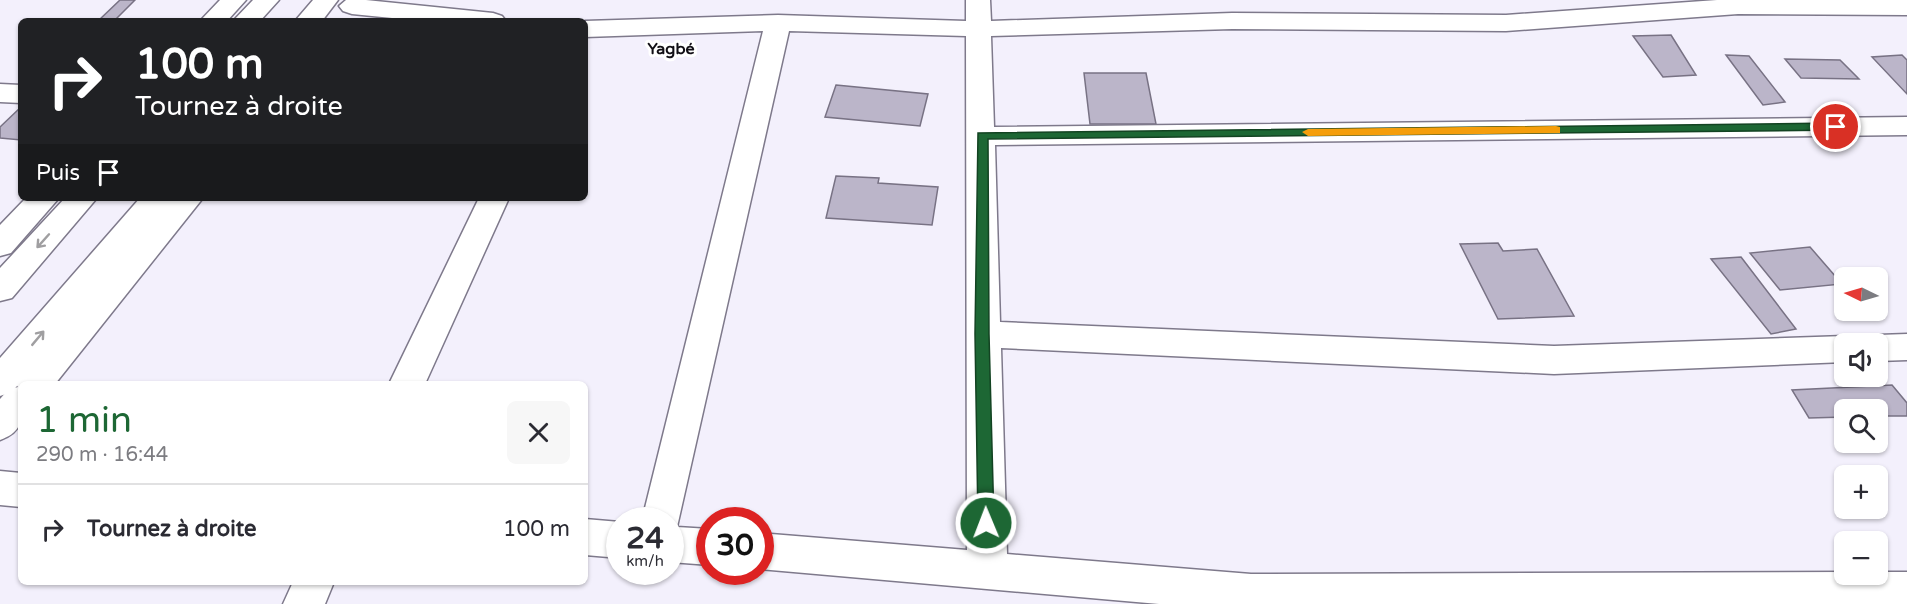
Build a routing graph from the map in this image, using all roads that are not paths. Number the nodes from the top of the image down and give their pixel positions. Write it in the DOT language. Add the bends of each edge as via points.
graph roads {
  1 [pos="234,0"];
  2 [pos="267,0"];
  3 [pos="326,0"];
  4 [pos="1491,0"];
  5 [pos="1736,3"];
  6 [pos="1907,7"];
  7 [pos="349,9"];
  8 [pos="1229,10"];
  9 [pos="978,14"];
  10 [pos="216,18"];
  11 [pos="249,18"];
  12 [pos="311,18"];
  13 [pos="457,18"];
  14 [pos="778,23"];
  15 [pos="1506,23"];
  16 [pos="588,29"];
  17 [pos="0,93"];
  18 [pos="18,94"];
  19 [pos="1907,126"];
  20 [pos="982,136"];
  21 [pos="41,201"];
  22 [pos="79,201"];
  23 [pos="154,201"];
  24 [pos="186,201"];
  25 [pos="493,201"];
  26 [pos="0,245"];
  27 [pos="0,289"];
  28 [pos="982,334"];
  29 [pos="1907,347"];
  30 [pos="1888,348"];
  31 [pos="1834,349"];
  32 [pos="36,381"];
  33 [pos="408,381"];
  34 [pos="0,382"];
  35 [pos="18,404"];
  36 [pos="0,425"];
  37 [pos="0,488"];
  38 [pos="18,489"];
  39 [pos="664,507"];
  40 [pos="588,537"];
  41 [pos="606,539"];
  42 [pos="774,552"];
  43 [pos="987,570"];
  44 [pos="314,585"];
  45 [pos="1907,591"];
  46 [pos="1252,598"];
  47 [pos="304,604"];
  1 -- 10 [label="street"];
  2 -- 11 [label="street"];
  3 -- 12 [label="street"];
  4 -- 15 [label="street"];
  5 -- 6 [label="street"];
  5 -- 15 [label="street"];
  7 -- 13 [label="street"];
  8 -- 9 [label="street"];
  8 -- 15 [label="street"];
  9 -- 14 [label="street"];
  9 -- 20 [label="street"];
  14 -- 16 [label="street"];
  14 -- 39 [label="street"];
  17 -- 18 [label="street"];
  19 -- 20 [label="street"];
  20 -- 28 [label="street"];
  21 -- 26 [label="street"];
  22 -- 27 [label="street, one-way"];
  34 -- 23 [label="street, one-way"];
  24 -- 32 [label="street"];
  25 -- 33 [label="street"];
  28 -- 31 [label="street" via="1554,360"];
  28 -- 43 [label="street"];
  29 -- 30 [label="street"];
  35 -- 36 [label="street"];
  37 -- 38 [label="street"];
  40 -- 41 [label="street"];
  42 -- 43 [label="street"];
  43 -- 46 [label="street"];
  44 -- 47 [label="street"];
  45 -- 46 [label="street"];
}
